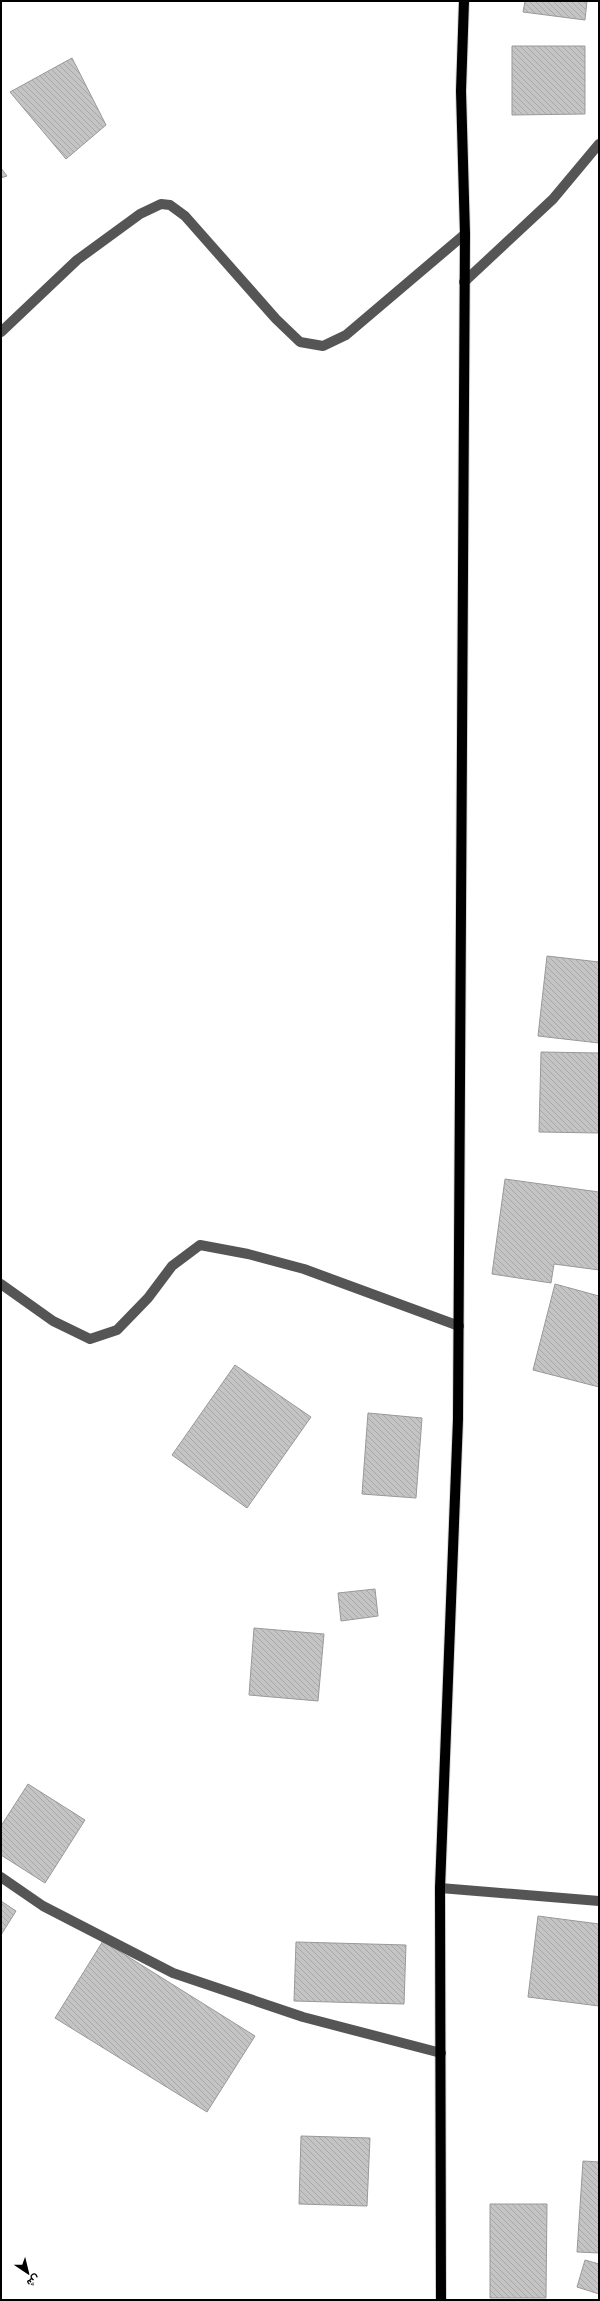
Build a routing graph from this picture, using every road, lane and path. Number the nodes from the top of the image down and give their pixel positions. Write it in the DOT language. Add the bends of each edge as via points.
graph roads {
  1 [pos="464,1"];
  2 [pos="599,144"];
  3 [pos="465,234"];
  4 [pos="464,282"];
  5 [pos="1,332"];
  6 [pos="1,1284"];
  7 [pos="459,1326"];
  8 [pos="1,1877"];
  9 [pos="440,1888"];
  10 [pos="599,1901"];
  11 [pos="441,2053"];
  12 [pos="441,2300"];
  1 -- 3 [label="main road" via="461,91"];
  2 -- 4 [label="street" via="553,199"];
  3 -- 4 [label="main road"];
  3 -- 5 [label="street" via="346,335 323,346 308,345 300,342 276,319 186,216 170,205 161,204 140,214 77,260"];
  4 -- 7 [label="main road"];
  6 -- 7 [label="street" via="53,1321 90,1339 117,1330 148,1298 172,1266 200,1245 248,1254 304,1269"];
  7 -- 9 [label="main road" via="458,1419"];
  8 -- 11 [label="street" via="43,1906 173,1972 303,2017"];
  9 -- 10 [label="street"];
  9 -- 11 [label="main road"];
  11 -- 12 [label="main road"];
}
